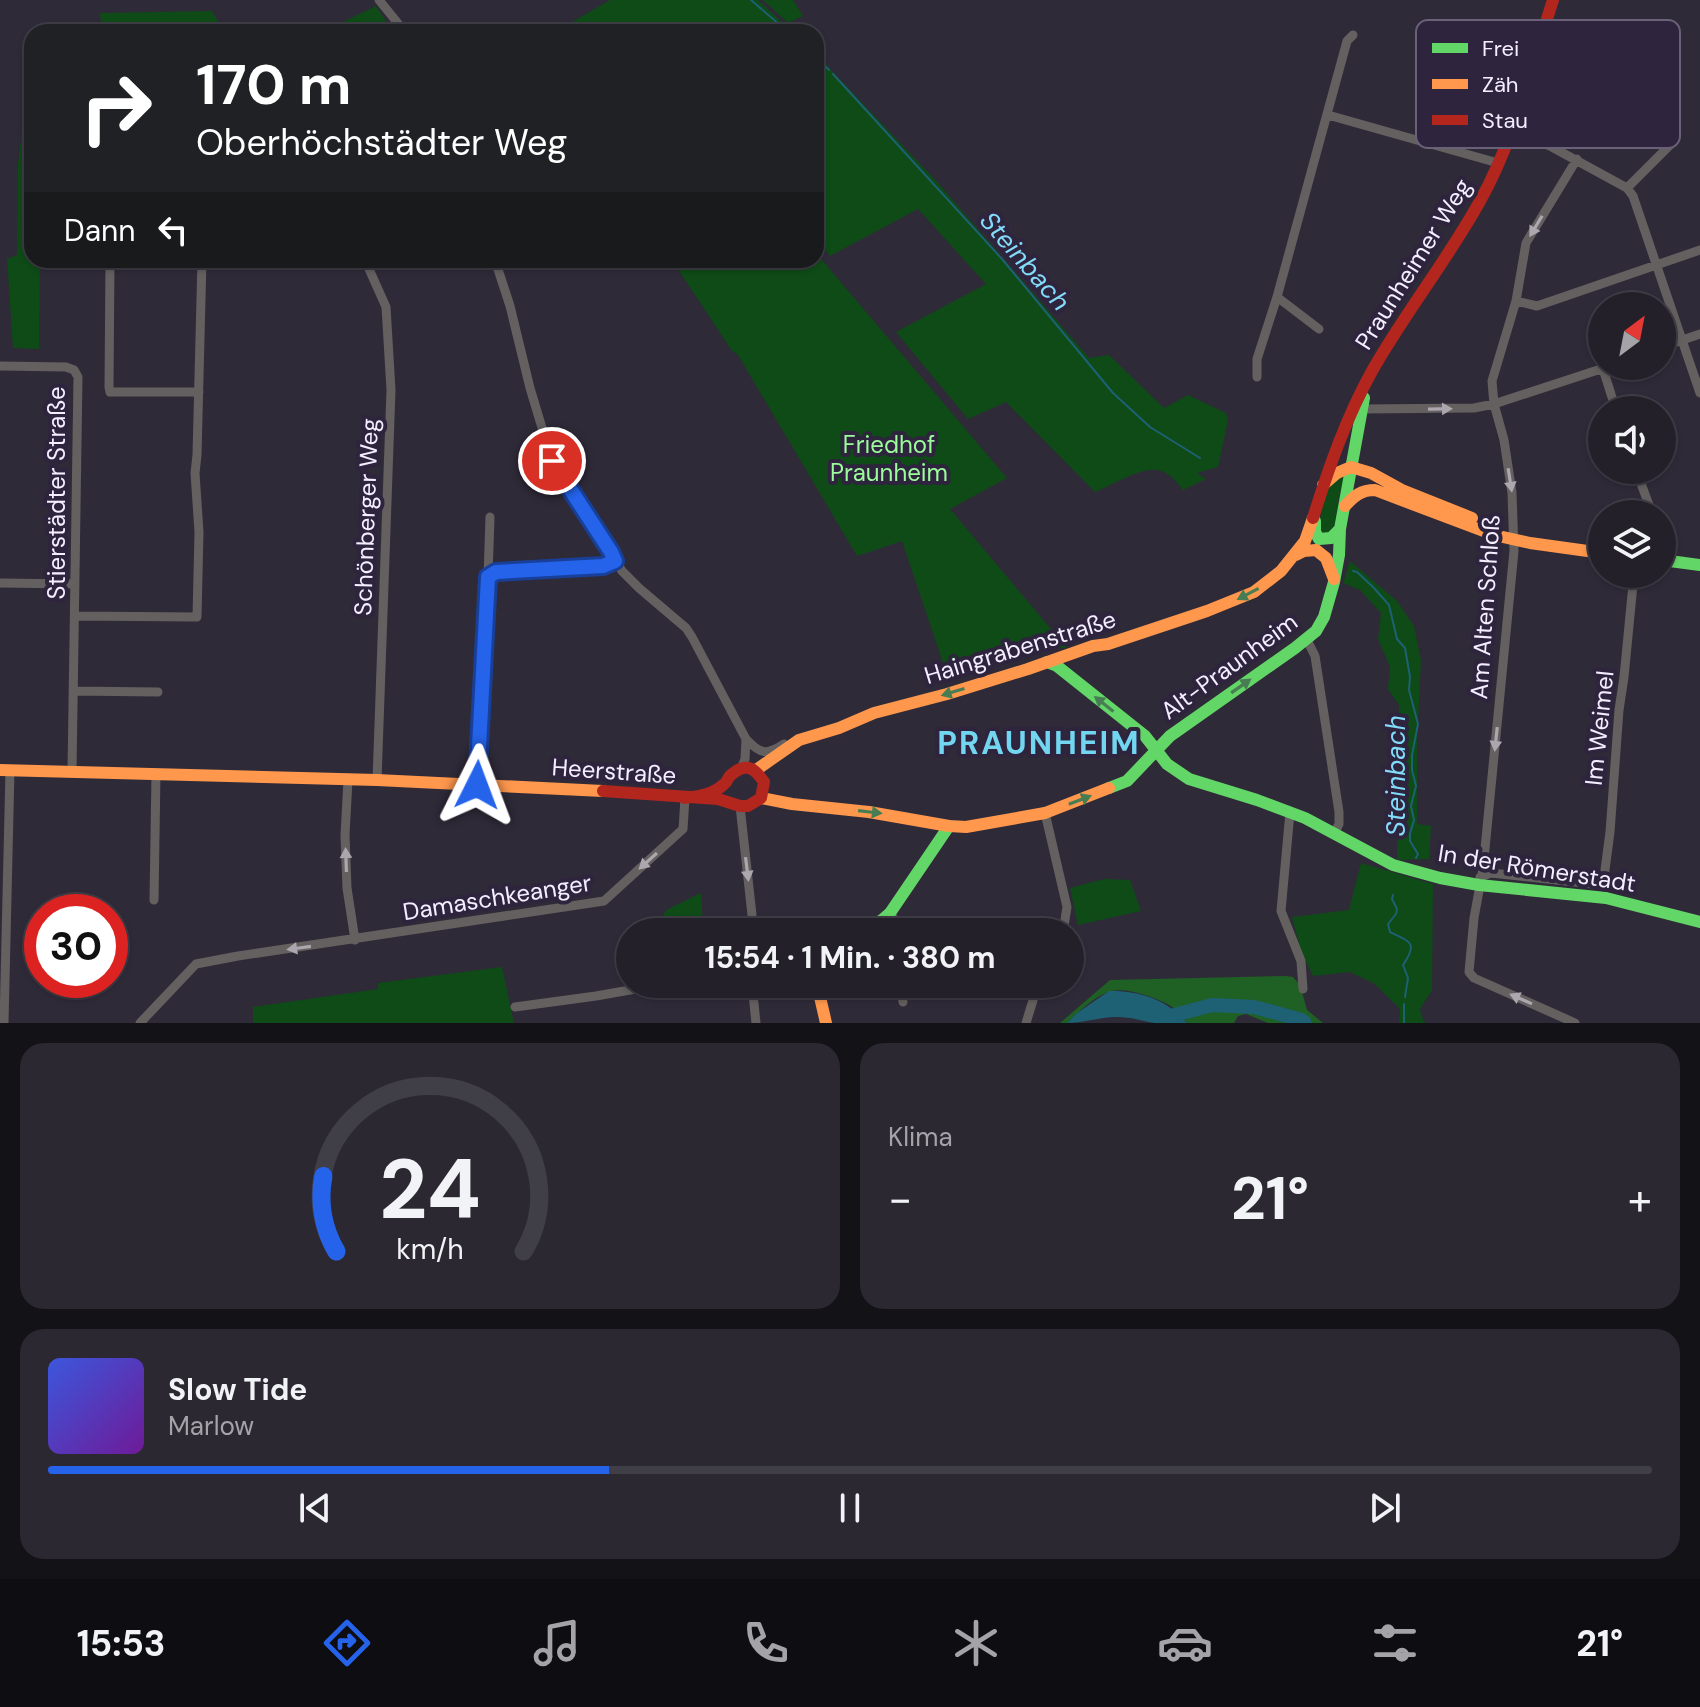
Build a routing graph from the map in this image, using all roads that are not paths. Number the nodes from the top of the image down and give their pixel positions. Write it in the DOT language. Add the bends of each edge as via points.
graph roads {
  1 [pos="379,0"];
  2 [pos="1553,0"];
  3 [pos="1547,20"];
  4 [pos="398,24"];
  5 [pos="1353,35"];
  6 [pos="1328,115"];
  7 [pos="1416,140"];
  8 [pos="1445,148"];
  9 [pos="1504,148"];
  10 [pos="1554,148"];
  11 [pos="1667,148"];
  12 [pos="1577,159"];
  13 [pos="1498,163"];
  14 [pos="1627,188"];
  15 [pos="1700,250"];
  16 [pos="1656,265"];
  17 [pos="110,268"];
  18 [pos="202,268"];
  19 [pos="369,268"];
  20 [pos="498,268"];
  21 [pos="1277,297"];
  22 [pos="1516,301"];
  23 [pos="1319,329"];
  24 [pos="1700,334"];
  25 [pos="1682,340"];
  26 [pos="1676,342"];
  27 [pos="0,366"];
  28 [pos="1588,373"];
  29 [pos="1257,377"];
  30 [pos="1366,383"];
  31 [pos="199,392"];
  32 [pos="1700,393"];
  33 [pos="1494,404"];
  34 [pos="1362,409"];
  35 [pos="1351,467"];
  36 [pos="1322,486"];
  37 [pos="1343,509"];
  38 [pos="1316,510"];
  39 [pos="490,517"];
  40 [pos="1340,529"];
  41 [pos="1514,539"];
  42 [pos="1588,551"];
  43 [pos="1292,559"];
  44 [pos="615,561"];
  45 [pos="1676,562"];
  46 [pos="1700,565"];
  47 [pos="488,577"];
  48 [pos="1334,582"];
  49 [pos="0,583"];
  50 [pos="75,584"];
  51 [pos="1633,588"];
  52 [pos="75,616"];
  53 [pos="1307,640"];
  54 [pos="1047,662"];
  55 [pos="73,691"];
  56 [pos="158,692"];
  57 [pos="799,740"];
  58 [pos="749,742"];
  59 [pos="1157,750"];
  60 [pos="741,769"];
  61 [pos="5,770"];
  62 [pos="756,770"];
  63 [pos="72,771"];
  64 [pos="156,773"];
  65 [pos="348,780"];
  66 [pos="377,780"];
  67 [pos="477,785"];
  68 [pos="724,785"];
  69 [pos="685,798"];
  70 [pos="761,798"];
  71 [pos="736,805"];
  72 [pos="1290,812"];
  73 [pos="1045,813"];
  74 [pos="949,826"];
  75 [pos="1334,834"];
  76 [pos="1480,881"];
  77 [pos="1603,885"];
  78 [pos="3,887"];
  79 [pos="154,900"];
  80 [pos="890,913"];
  81 [pos="751,918"];
  82 [pos="884,918"];
  83 [pos="894,918"];
  84 [pos="1065,918"];
  85 [pos="1700,922"];
  86 [pos="355,940"];
  87 [pos="2,986"];
  88 [pos="1303,989"];
  89 [pos="616,991"];
  90 [pos="753,998"];
  91 [pos="820,998"];
  92 [pos="903,998"];
  93 [pos="1034,998"];
  94 [pos="903,1002"];
  95 [pos="515,1007"];
  96 [pos="4,1023"];
  97 [pos="140,1023"];
  98 [pos="756,1023"];
  99 [pos="826,1023"];
  100 [pos="1026,1023"];
  101 [pos="1575,1023"];
  1 -- 4 [label="street"];
  2 -- 3 [label="main road, Praunheimer Weg"];
  5 -- 6 [label="street"];
  6 -- 7 [label="street"];
  6 -- 21 [label="street"];
  8 -- 13 [label="street"];
  9 -- 13 [label="main road, Praunheimer Weg"];
  10 -- 12 [label="street"];
  11 -- 14 [label="street"];
  12 -- 14 [label="street"];
  12 -- 22 [label="street, Am Alten Schloß, one-way" via="1526,243"];
  13 -- 30 [label="main road, Praunheimer Weg" via="1481,200"];
  14 -- 16 [label="street"];
  15 -- 16 [label="street"];
  16 -- 22 [label="street" via="1537,306"];
  16 -- 25 [label="street"];
  17 -- 31 [label="street" via="110,392"];
  18 -- 31 [label="street, Stierstädter Straße"];
  19 -- 66 [label="street, Schönberger Weg" via="386,307 391,390"];
  20 -- 44 [label="street" via="552,461"];
  21 -- 23 [label="street"];
  21 -- 29 [label="street" via="1257,359"];
  22 -- 33 [label="street, Am Alten Schloß" via="1492,381"];
  24 -- 25 [label="street"];
  25 -- 26 [label="street"];
  25 -- 32 [label="street"];
  27 -- 50 [label="street, Stierstädter Straße" via="66,367 78,377"];
  28 -- 33 [label="street"];
  30 -- 34 [label="main road, Praunheimer Weg"];
  30 -- 36 [label="main road, Praunheimer Weg"];
  31 -- 52 [label="street, Stierstädter Straße" via="197,617"];
  34 -- 33 [label="street, one-way"];
  33 -- 41 [label="street, Am Alten Schloß, one-way" via="1512,493"];
  34 -- 35 [label="main road, Praunheimer Weg"];
  35 -- 36 [label="main road"];
  35 -- 37 [label="main road, Praunheimer Weg"];
  35 -- 41 [label="main road"];
  36 -- 38 [label="main road, Praunheimer Weg"];
  37 -- 40 [label="main road, Praunheimer Weg"];
  37 -- 41 [label="main road" via="1360,491 1375,490"];
  38 -- 40 [label="main road" via="1319,539 1332,539"];
  38 -- 43 [label="main road, Praunheimer Weg"];
  39 -- 47 [label="street"];
  40 -- 48 [label="main road, Praunheimer Weg"];
  41 -- 42 [label="main road"];
  41 -- 76 [label="street, Am Alten Schloß, one-way"];
  43 -- 48 [label="main road" via="1304,550 1321,553"];
  43 -- 54 [label="main road, Haingrabenstraße, one-way" via="1238,600"];
  44 -- 47 [label="street"];
  44 -- 58 [label="street" via="686,628"];
  45 -- 46 [label="main road"];
  47 -- 67 [label="street"];
  48 -- 53 [label="main road, Alt-Praunheim" via="1324,617"];
  49 -- 50 [label="street"];
  50 -- 52 [label="street, Stierstädter Straße"];
  51 -- 77 [label="street, Im Weimel"];
  52 -- 55 [label="street, Stierstädter Straße"];
  59 -- 53 [label="main road, Alt-Praunheim, one-way"];
  53 -- 75 [label="street" via="1315,656 1339,812"];
  54 -- 57 [label="main road, Haingrabenstraße, one-way"];
  59 -- 54 [label="main road, In der Römerstadt, one-way"];
  55 -- 56 [label="street"];
  55 -- 63 [label="street, Stierstädter Straße"];
  57 -- 58 [label="street" via="767,753"];
  57 -- 62 [label="main road, Haingrabenstraße"];
  58 -- 60 [label="street"];
  58 -- 62 [label="street"];
  59 -- 72 [label="main road, In der Römerstadt" via="1189,779"];
  73 -- 59 [label="main road, Alt-Praunheim, one-way" via="1127,781"];
  60 -- 62 [label="main road"];
  60 -- 68 [label="main road"];
  61 -- 63 [label="main road, Heerstraße"];
  61 -- 78 [label="street"];
  62 -- 70 [label="main road" via="764,782"];
  63 -- 64 [label="main road, Heerstraße"];
  64 -- 65 [label="main road, Heerstraße"];
  64 -- 79 [label="street"];
  65 -- 66 [label="main road, Heerstraße"];
  86 -- 65 [label="street, one-way" via="347,888"];
  66 -- 67 [label="main road, Heerstraße"];
  67 -- 69 [label="main road, Heerstraße"];
  68 -- 69 [label="main road"];
  68 -- 71 [label="main road"];
  69 -- 71 [label="main road, Heerstraße"];
  69 -- 86 [label="street, Damaschkeanger, one-way" via="683,829 604,901"];
  70 -- 71 [label="main road" via="748,806"];
  70 -- 74 [label="main road, one-way"];
  71 -- 81 [label="street, one-way"];
  72 -- 75 [label="main road, In der Römerstadt"];
  72 -- 88 [label="street" via="1281,911 1301,961"];
  73 -- 74 [label="main road, Alt-Praunheim"];
  73 -- 84 [label="street"];
  74 -- 80 [label="main road"];
  75 -- 76 [label="main road, In der Römerstadt" via="1393,865 1440,878"];
  76 -- 77 [label="street, In der Römerstadt" via="1491,873"];
  76 -- 85 [label="main road, In der Römerstadt" via="1606,898"];
  101 -- 76 [label="street, Am Alten Schloß, one-way" via="1469,972"];
  78 -- 87 [label="street"];
  80 -- 82 [label="main road"];
  80 -- 83 [label="street"];
  86 -- 97 [label="street, Damaschkeanger, one-way" via="196,964"];
  87 -- 96 [label="street"];
  89 -- 95 [label="street"];
  90 -- 98 [label="street"];
  91 -- 99 [label="main road"];
  92 -- 94 [label="street"];
  93 -- 100 [label="street"];
}
